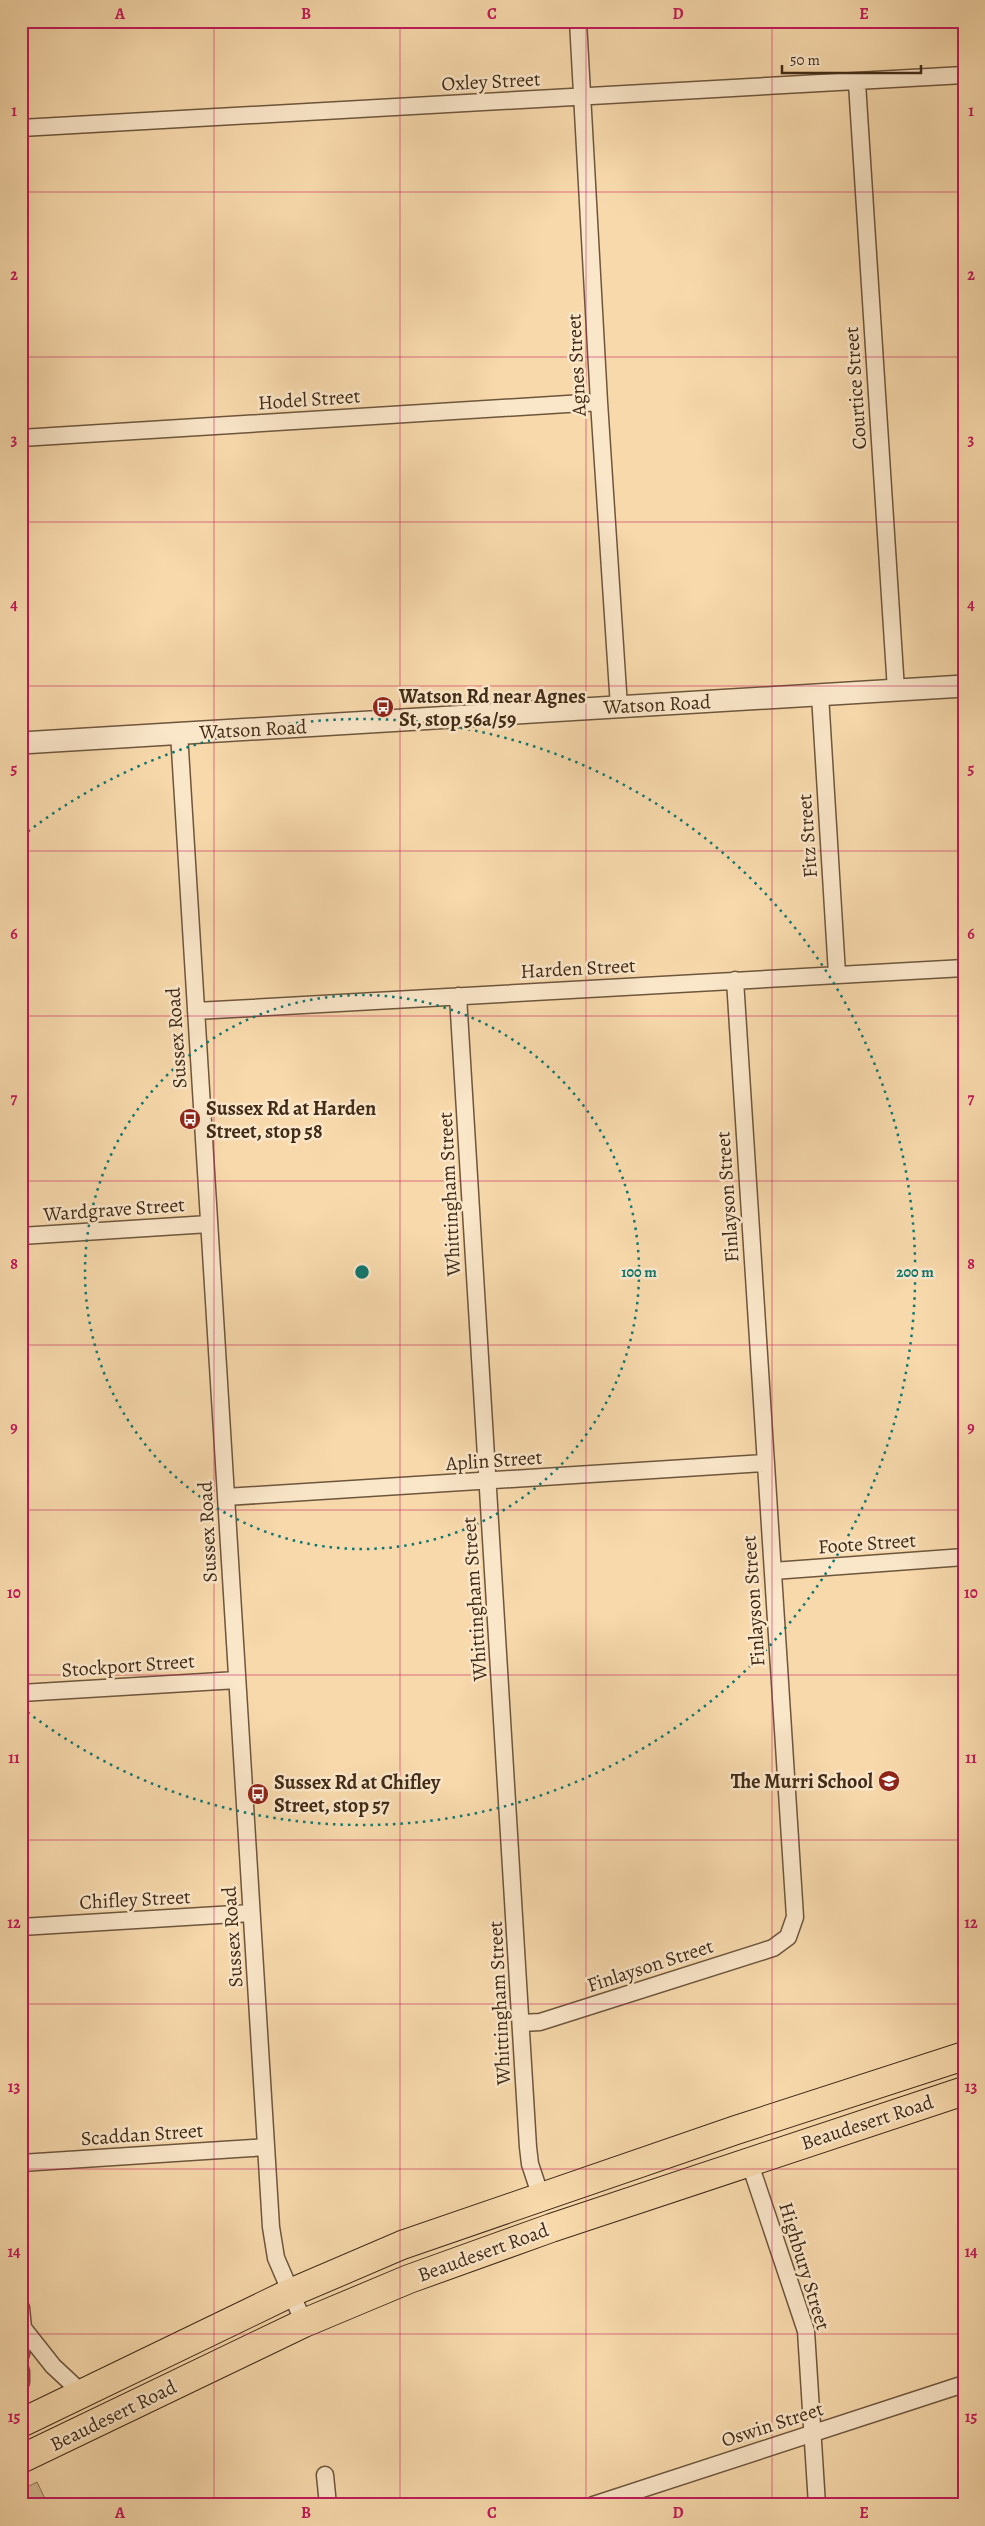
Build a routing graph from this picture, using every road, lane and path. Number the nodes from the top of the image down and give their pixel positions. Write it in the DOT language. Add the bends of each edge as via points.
graph roads {
  1 [pos="578,21"];
  2 [pos="964,75"];
  3 [pos="857,83"];
  4 [pos="583,97"];
  5 [pos="21,128"];
  6 [pos="599,402"];
  7 [pos="21,438"];
  8 [pos="964,686"];
  9 [pos="896,690"];
  10 [pos="820,695"];
  11 [pos="619,706"];
  12 [pos="178,733"];
  13 [pos="21,743"];
  14 [pos="964,968"];
  15 [pos="837,974"];
  16 [pos="735,980"];
  17 [pos="458,996"];
  18 [pos="196,1011"];
  19 [pos="209,1224"];
  20 [pos="21,1236"];
  21 [pos="765,1463"];
  22 [pos="488,1482"];
  23 [pos="226,1497"];
  24 [pos="964,1557"];
  25 [pos="773,1571"];
  26 [pos="237,1680"];
  27 [pos="21,1694"];
  28 [pos="252,1913"];
  29 [pos="21,1927"];
  30 [pos="522,2024"];
  31 [pos="964,2056"];
  32 [pos="964,2090"];
  33 [pos="266,2147"];
  34 [pos="749,2161"];
  35 [pos="21,2163"];
  36 [pos="541,2197"];
  37 [pos="290,2293"];
  38 [pos="21,2308"];
  39 [pos="304,2323"];
  40 [pos="23,2328"];
  41 [pos="21,2354"];
  42 [pos="21,2372"];
  43 [pos="21,2382"];
  44 [pos="964,2384"];
  45 [pos="82,2393"];
  46 [pos="21,2423"];
  47 [pos="813,2433"];
  48 [pos="21,2459"];
  49 [pos="325,2475"];
  50 [pos="21,2498"];
  51 [pos="39,2505"];
  52 [pos="328,2505"];
  53 [pos="593,2505"];
  54 [pos="817,2505"];
  1 -- 4 [label="street, Agnes Street"];
  2 -- 3 [label="street, Oxley Street"];
  3 -- 4 [label="street, Oxley Street"];
  3 -- 9 [label="street, Courtice Street"];
  4 -- 5 [label="street, Oxley Street"];
  4 -- 6 [label="street, Agnes Street"];
  6 -- 7 [label="street, Hodel Street"];
  6 -- 11 [label="street, Agnes Street"];
  8 -- 9 [label="street, Watson Road"];
  9 -- 10 [label="street, Watson Road"];
  10 -- 11 [label="street, Watson Road"];
  10 -- 15 [label="street, Fitz Street"];
  11 -- 12 [label="street, Watson Road"];
  12 -- 13 [label="street, Watson Road"];
  12 -- 18 [label="street, Sussex Road"];
  14 -- 15 [label="street, Harden Street"];
  15 -- 16 [label="street, Harden Street"];
  16 -- 17 [label="street, Harden Street"];
  16 -- 21 [label="street, Finlayson Street"];
  17 -- 18 [label="street, Harden Street"];
  17 -- 22 [label="street, Whittingham Street"];
  18 -- 19 [label="street, Sussex Road"];
  19 -- 20 [label="street, Wardgrave Street"];
  19 -- 23 [label="street, Sussex Road"];
  21 -- 22 [label="street, Aplin Street"];
  21 -- 25 [label="street, Finlayson Street"];
  22 -- 23 [label="street, Aplin Street"];
  22 -- 30 [label="street, Whittingham Street"];
  23 -- 26 [label="street, Sussex Road"];
  24 -- 25 [label="street, Foote Street"];
  25 -- 30 [label="street, Finlayson Street" via="795,1918 788,1937 773,1948 540,2022"];
  26 -- 27 [label="street, Stockport Street"];
  26 -- 28 [label="street, Sussex Road"];
  28 -- 29 [label="street, Chifley Street"];
  28 -- 33 [label="street, Sussex Road"];
  30 -- 36 [label="street, Whittingham Street" via="528,2147"];
  31 -- 36 [label="highway, Beaudesert Road"];
  32 -- 34 [label="highway, Beaudesert Road"];
  33 -- 35 [label="street, Scaddan Street"];
  33 -- 37 [label="street, Sussex Road" via="273,2246"];
  34 -- 39 [label="highway, Beaudesert Road" via="461,2259"];
  34 -- 47 [label="street, Highbury Street" via="806,2331"];
  36 -- 37 [label="highway, Beaudesert Road" via="402,2245"];
  37 -- 39 [label="street, Sussex Road"];
  37 -- 45 [label="highway, Beaudesert Road"];
  38 -- 40 [label="street"];
  39 -- 48 [label="highway, Beaudesert Road"];
  40 -- 41 [label="street"];
  40 -- 45 [label="street" via="54,2366"];
  42 -- 43 [label="street"];
  44 -- 47 [label="street, Oswin Street"];
  45 -- 46 [label="highway, Beaudesert Road"];
  47 -- 53 [label="street, Oswin Street"];
  47 -- 54 [label="street, Highbury Street"];
  49 -- 52 [label="street"];
  50 -- 51 [label="path" via="36,2500"];
}
